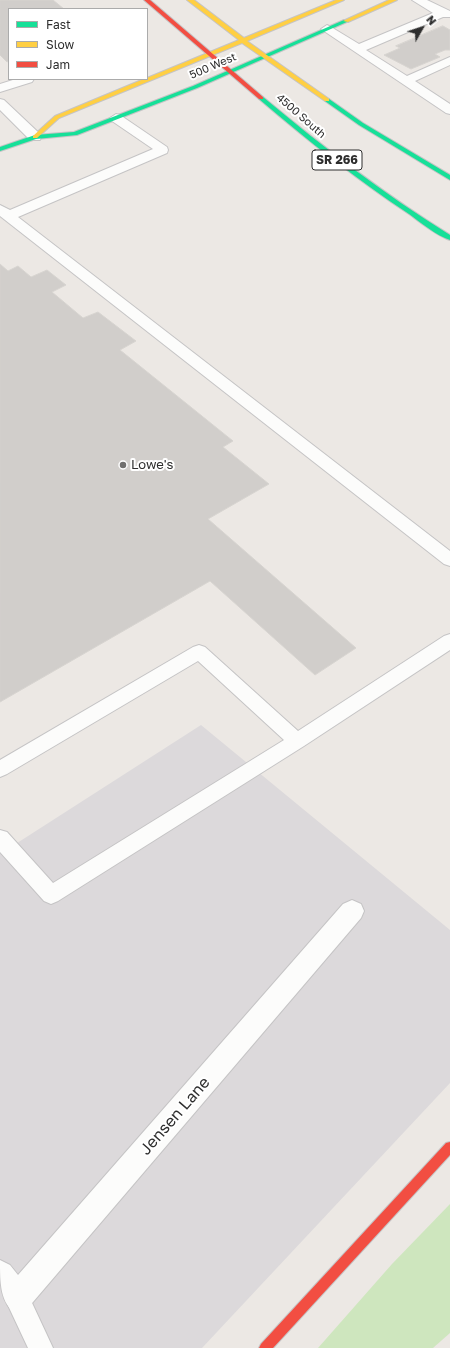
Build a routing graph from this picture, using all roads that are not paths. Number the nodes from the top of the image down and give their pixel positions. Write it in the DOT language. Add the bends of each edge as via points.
graph roads {
  1 [pos="147,0"];
  2 [pos="190,0"];
  3 [pos="341,0"];
  4 [pos="394,0"];
  5 [pos="418,0"];
  6 [pos="446,14"];
  7 [pos="450,23"];
  8 [pos="327,29"];
  9 [pos="242,40"];
  10 [pos="372,43"];
  11 [pos="358,49"];
  12 [pos="210,53"];
  13 [pos="265,57"];
  14 [pos="450,61"];
  15 [pos="232,72"];
  16 [pos="148,79"];
  17 [pos="25,80"];
  18 [pos="145,80"];
  19 [pos="406,81"];
  20 [pos="0,88"];
  21 [pos="0,103"];
  22 [pos="450,110"];
  23 [pos="116,118"];
  24 [pos="35,137"];
  25 [pos="0,149"];
  26 [pos="450,178"];
  27 [pos="4,212"];
  28 [pos="450,238"];
  29 [pos="450,560"];
  30 [pos="450,641"];
  31 [pos="296,741"];
  32 [pos="0,769"];
  33 [pos="0,838"];
  34 [pos="352,911"];
  35 [pos="450,1147"];
  36 [pos="0,1275"];
  37 [pos="17,1299"];
  38 [pos="41,1348"];
  39 [pos="265,1348"];
  1 -- 12 [label="main road, 4500 South / SR 266"];
  2 -- 9 [label="main road, 4500 South"];
  3 -- 9 [label="main road, 500 West"];
  4 -- 8 [label="main road, 500 West"];
  5 -- 6 [label="lane"];
  6 -- 10 [label="lane"];
  7 -- 10 [label="lane" via="437,24 389,44"];
  8 -- 11 [label="lane"];
  8 -- 13 [label="main road, 500 West"];
  9 -- 12 [label="main road, 500 West"];
  9 -- 13 [label="main road, 4500 South"];
  10 -- 11 [label="lane"];
  11 -- 19 [label="lane"];
  12 -- 15 [label="main road, 4500 South / SR 266"];
  12 -- 16 [label="main road, 500 West"];
  13 -- 15 [label="main road, 500 West"];
  13 -- 26 [label="main road, 4500 South" via="361,124"];
  14 -- 19 [label="lane"];
  15 -- 23 [label="main road, 500 West"];
  15 -- 28 [label="main road, 4500 South / SR 266" via="313,143 417,218"];
  17 -- 20 [label="lane"];
  18 -- 24 [label="main road, 500 West" via="57,117"];
  19 -- 22 [label="lane"];
  21 -- 24 [label="lane"];
  23 -- 24 [label="main road, 500 West" via="75,134"];
  23 -- 27 [label="lane" via="162,150"];
  24 -- 25 [label="main road, 500 West"];
  27 -- 29 [label="lane"];
  30 -- 31 [label="lane"];
  31 -- 32 [label="lane" via="199,652"];
  31 -- 33 [label="lane" via="51,895"];
  34 -- 37 [label="street, Jensen Lane"];
  35 -- 39 [label="main road"];
  36 -- 37 [label="street"];
  37 -- 38 [label="lane"];
}
